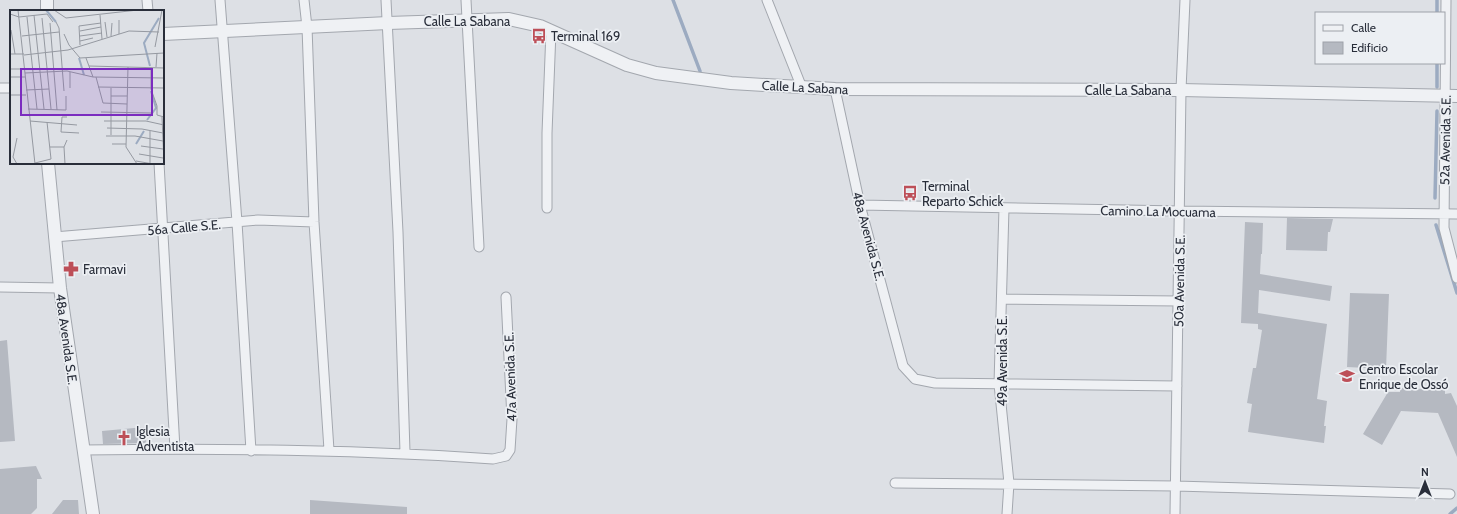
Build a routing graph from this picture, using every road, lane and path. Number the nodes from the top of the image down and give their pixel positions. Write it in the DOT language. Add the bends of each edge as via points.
graph roads {
  1 [pos="147,0"];
  2 [pos="220,0"];
  3 [pos="304,0"];
  4 [pos="386,0"];
  5 [pos="466,0"];
  6 [pos="767,0"];
  7 [pos="1185,0"];
  8 [pos="1446,0"];
  9 [pos="148,10"];
  10 [pos="468,20"];
  11 [pos="388,23"];
  12 [pos="307,27"];
  13 [pos="222,31"];
  14 [pos="551,31"];
  15 [pos="164,34"];
  16 [pos="802,88"];
  17 [pos="835,89"];
  18 [pos="1181,90"];
  19 [pos="1451,96"];
  20 [pos="48,164"];
  21 [pos="159,164"];
  22 [pos="860,205"];
  23 [pos="547,208"];
  24 [pos="1004,208"];
  25 [pos="1180,211"];
  26 [pos="1443,214"];
  27 [pos="1457,214"];
  28 [pos="237,222"];
  29 [pos="314,222"];
  30 [pos="163,229"];
  31 [pos="54,237"];
  32 [pos="479,246"];
  33 [pos="1457,278"];
  34 [pos="0,287"];
  35 [pos="60,288"];
  36 [pos="506,297"];
  37 [pos="1002,299"];
  38 [pos="1178,301"];
  39 [pos="999,384"];
  40 [pos="1177,386"];
  41 [pos="175,449"];
  42 [pos="83,450"];
  43 [pos="329,450"];
  44 [pos="251,451"];
  45 [pos="405,452"];
  46 [pos="895,483"];
  47 [pos="1009,483"];
  48 [pos="1176,486"];
  49 [pos="1450,494"];
  50 [pos="93,514"];
  51 [pos="1007,514"];
  52 [pos="1175,514"];
  1 -- 9 [label="street"];
  2 -- 13 [label="street"];
  3 -- 12 [label="street"];
  4 -- 11 [label="street"];
  5 -- 10 [label="street"];
  6 -- 16 [label="street"];
  7 -- 18 [label="street, 50a Avenida S.E."];
  8 -- 19 [label="street, 52a Avenida S.E."];
  10 -- 11 [label="street, Calle La Sabana"];
  10 -- 14 [label="street, Calle La Sabana" via="509,19"];
  10 -- 32 [label="street"];
  11 -- 12 [label="street, Calle La Sabana"];
  11 -- 45 [label="street"];
  12 -- 13 [label="street, Calle La Sabana"];
  12 -- 29 [label="street"];
  13 -- 15 [label="street, Calle La Sabana"];
  13 -- 28 [label="street"];
  14 -- 16 [label="street, Calle La Sabana" via="627,65 656,72 731,83"];
  14 -- 23 [label="street"];
  16 -- 17 [label="street, Calle La Sabana"];
  17 -- 18 [label="street, Calle La Sabana"];
  17 -- 22 [label="street, 48a Avenida S.E."];
  18 -- 19 [label="street, Calle La Sabana"];
  18 -- 25 [label="street, 50a Avenida S.E."];
  19 -- 26 [label="street, 52a Avenida S.E."];
  20 -- 31 [label="street, 48a Avenida S.E."];
  21 -- 30 [label="street"];
  22 -- 24 [label="street, Camino La Mocuama"];
  22 -- 39 [label="street, 48a Avenida S.E." via="903,366 915,379 935,383"];
  24 -- 25 [label="street, Camino La Mocuama"];
  24 -- 37 [label="street, 49a Avenida S.E."];
  25 -- 26 [label="street, Camino La Mocuama"];
  25 -- 38 [label="street, 50a Avenida S.E."];
  26 -- 27 [label="street, Camino La Mocuama"];
  26 -- 33 [label="street, 52a Avenida S.E." via="1444,228"];
  28 -- 29 [label="street, 56a Calle S.E."];
  28 -- 30 [label="street, 56a Calle S.E."];
  28 -- 44 [label="street"];
  29 -- 43 [label="street"];
  30 -- 31 [label="street, 56a Calle S.E."];
  30 -- 41 [label="street"];
  31 -- 35 [label="street, 48a Avenida S.E."];
  34 -- 35 [label="street"];
  35 -- 42 [label="street, 48a Avenida S.E."];
  36 -- 45 [label="street, 47a Avenida S.E." via="512,419 510,450 506,456 493,459"];
  37 -- 38 [label="street"];
  37 -- 39 [label="street, 49a Avenida S.E."];
  38 -- 40 [label="street, 50a Avenida S.E."];
  39 -- 40 [label="street"];
  39 -- 47 [label="street, 49a Avenida S.E."];
  40 -- 48 [label="street, 50a Avenida S.E."];
  41 -- 42 [label="street"];
  41 -- 44 [label="street"];
  42 -- 50 [label="street, 48a Avenida S.E."];
  43 -- 44 [label="street"];
  43 -- 45 [label="street"];
  46 -- 47 [label="street"];
  47 -- 48 [label="street"];
  47 -- 51 [label="street, 49a Avenida S.E."];
  48 -- 49 [label="street"];
  48 -- 52 [label="street, 50a Avenida S.E."];
}
